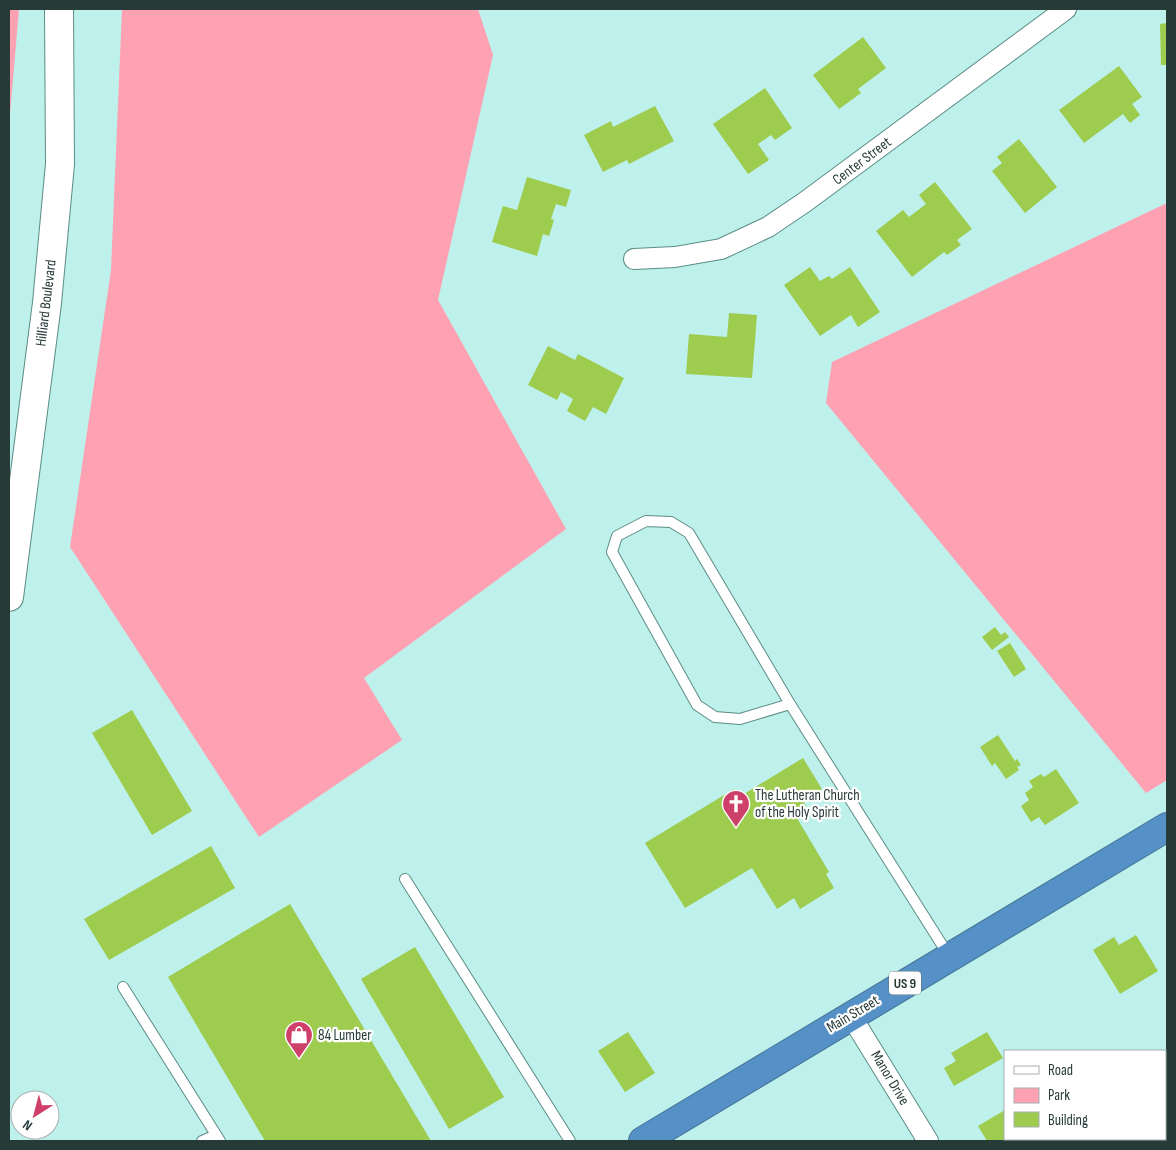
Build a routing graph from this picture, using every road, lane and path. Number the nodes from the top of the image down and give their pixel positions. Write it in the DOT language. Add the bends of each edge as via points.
graph roads {
  1 [pos="59,9"];
  2 [pos="1066,9"];
  3 [pos="634,259"];
  4 [pos="9,596"];
  5 [pos="790,704"];
  6 [pos="1167,827"];
  7 [pos="405,879"];
  8 [pos="949,956"];
  9 [pos="123,987"];
  10 [pos="852,1016"];
  11 [pos="218,1138"];
  12 [pos="202,1141"];
  13 [pos="570,1141"];
  14 [pos="643,1141"];
  15 [pos="928,1141"];
  1 -- 4 [label="street, Hilliard Boulevard" via="60,164 47,303"];
  2 -- 3 [label="street, Center Street" via="768,227 722,249 675,257"];
  5 -- 5 [label="lane" via="689,533 671,522 646,521 617,536 612,552 697,705 715,717 740,719"];
  5 -- 8 [label="lane"];
  6 -- 8 [label="highway, Main Street / US 9"];
  7 -- 13 [label="lane"];
  8 -- 10 [label="highway, Main Street / US 9"];
  9 -- 11 [label="lane"];
  10 -- 14 [label="highway, Main Street / US 9"];
  10 -- 15 [label="street, Manor Drive"];
  11 -- 12 [label="lane"];
}
